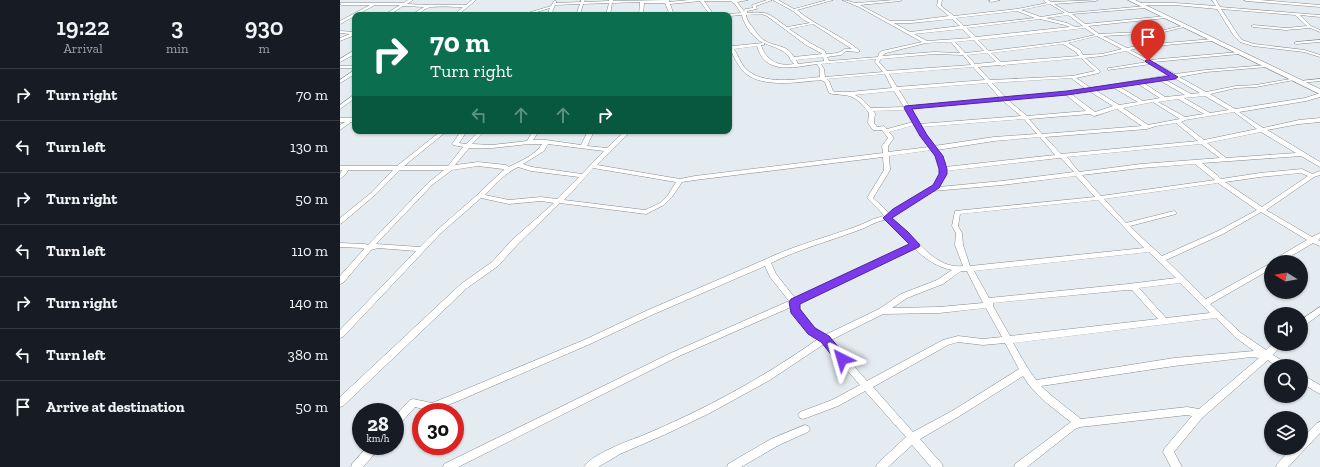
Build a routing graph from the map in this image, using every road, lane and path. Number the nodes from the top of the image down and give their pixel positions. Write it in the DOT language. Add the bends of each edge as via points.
graph roads {
  1 [pos="349,0"];
  2 [pos="382,0"];
  3 [pos="412,0"];
  4 [pos="474,0"];
  5 [pos="701,0"];
  6 [pos="733,0"];
  7 [pos="746,0"];
  8 [pos="770,0"];
  9 [pos="775,0"];
  10 [pos="831,0"];
  11 [pos="844,0"];
  12 [pos="899,0"];
  13 [pos="905,0"];
  14 [pos="998,0"];
  15 [pos="1045,0"];
  16 [pos="1096,0"];
  17 [pos="1131,0"];
  18 [pos="1162,0"];
  19 [pos="1214,0"];
  20 [pos="1246,0"];
  21 [pos="582,1"];
  22 [pos="611,1"];
  23 [pos="642,1"];
  24 [pos="991,1"];
  25 [pos="667,2"];
  26 [pos="1286,2"];
  27 [pos="554,3"];
  28 [pos="939,3"];
  29 [pos="1050,3"];
  30 [pos="1166,3"];
  31 [pos="375,4"];
  32 [pos="1139,4"];
  33 [pos="341,5"];
  34 [pos="404,5"];
  35 [pos="853,5"];
  36 [pos="432,6"];
  37 [pos="468,6"];
  38 [pos="1320,6"];
  39 [pos="1146,7"];
  40 [pos="1220,8"];
  41 [pos="794,10"];
  42 [pos="1017,10"];
  43 [pos="1292,10"];
  44 [pos="360,12"];
  45 [pos="391,12"];
  46 [pos="417,12"];
  47 [pos="460,12"];
  48 [pos="532,12"];
  49 [pos="579,12"];
  50 [pos="609,12"];
  51 [pos="641,12"];
  52 [pos="671,12"];
  53 [pos="710,12"];
  54 [pos="1320,12"];
  55 [pos="744,14"];
  56 [pos="1069,14"];
  57 [pos="1295,14"];
  58 [pos="732,15"];
  59 [pos="352,16"];
  60 [pos="1320,16"];
  61 [pos="953,17"];
  62 [pos="1040,17"];
  63 [pos="1166,17"];
  64 [pos="886,22"];
  65 [pos="340,23"];
  66 [pos="814,23"];
  67 [pos="1085,24"];
  68 [pos="1320,25"];
  69 [pos="1186,26"];
  70 [pos="1253,26"];
  71 [pos="1309,26"];
  72 [pos="962,27"];
  73 [pos="786,28"];
  74 [pos="1074,28"];
  75 [pos="1320,31"];
  76 [pos="340,32"];
  77 [pos="352,33"];
  78 [pos="909,33"];
  79 [pos="352,34"];
  80 [pos="1098,35"];
  81 [pos="976,39"];
  82 [pos="340,40"];
  83 [pos="1213,40"];
  84 [pos="952,41"];
  85 [pos="1320,41"];
  86 [pos="926,42"];
  87 [pos="1296,42"];
  88 [pos="766,43"];
  89 [pos="1064,43"];
  90 [pos="759,44"];
  91 [pos="732,47"];
  92 [pos="732,50"];
  93 [pos="1126,50"];
  94 [pos="858,51"];
  95 [pos="988,52"];
  96 [pos="1240,52"];
  97 [pos="352,54"];
  98 [pos="964,54"];
  99 [pos="825,55"];
  100 [pos="1320,56"];
  101 [pos="1082,57"];
  102 [pos="792,59"];
  103 [pos="865,59"];
  104 [pos="879,59"];
  105 [pos="340,61"];
  106 [pos="827,62"];
  107 [pos="1150,62"];
  108 [pos="818,63"];
  109 [pos="797,65"];
  110 [pos="1002,65"];
  111 [pos="975,66"];
  112 [pos="1267,66"];
  113 [pos="340,67"];
  114 [pos="352,67"];
  115 [pos="1110,69"];
  116 [pos="886,73"];
  117 [pos="352,74"];
  118 [pos="1072,77"];
  119 [pos="1175,77"];
  120 [pos="822,79"];
  121 [pos="1161,79"];
  122 [pos="1297,80"];
  123 [pos="1320,80"];
  124 [pos="340,82"];
  125 [pos="990,82"];
  126 [pos="1140,83"];
  127 [pos="1116,87"];
  128 [pos="896,90"];
  129 [pos="1090,90"];
  130 [pos="1320,92"];
  131 [pos="1067,93"];
  132 [pos="849,94"];
  133 [pos="1205,94"];
  134 [pos="1320,95"];
  135 [pos="1178,96"];
  136 [pos="1190,96"];
  137 [pos="352,99"];
  138 [pos="1004,99"];
  139 [pos="1164,99"];
  140 [pos="1154,101"];
  141 [pos="1143,103"];
  142 [pos="340,107"];
  143 [pos="908,108"];
  144 [pos="1121,108"];
  145 [pos="870,110"];
  146 [pos="1235,111"];
  147 [pos="1091,112"];
  148 [pos="1209,115"];
  149 [pos="1025,117"];
  150 [pos="1184,119"];
  151 [pos="340,120"];
  152 [pos="352,120"];
  153 [pos="1320,120"];
  154 [pos="352,121"];
  155 [pos="1177,122"];
  156 [pos="917,125"];
  157 [pos="1147,127"];
  158 [pos="340,128"];
  159 [pos="1262,130"];
  160 [pos="886,131"];
  161 [pos="443,134"];
  162 [pos="462,134"];
  163 [pos="479,134"];
  164 [pos="534,134"];
  165 [pos="590,134"];
  166 [pos="625,134"];
  167 [pos="1042,136"];
  168 [pos="529,142"];
  169 [pos="546,142"];
  170 [pos="1204,142"];
  171 [pos="466,147"];
  172 [pos="583,147"];
  173 [pos="932,148"];
  174 [pos="609,150"];
  175 [pos="886,154"];
  176 [pos="1302,154"];
  177 [pos="1061,156"];
  178 [pos="1224,159"];
  179 [pos="1197,162"];
  180 [pos="519,165"];
  181 [pos="1320,165"];
  182 [pos="592,166"];
  183 [pos="340,168"];
  184 [pos="398,168"];
  185 [pos="450,168"];
  186 [pos="943,169"];
  187 [pos="507,170"];
  188 [pos="1320,173"];
  189 [pos="1079,174"];
  190 [pos="583,176"];
  191 [pos="1312,176"];
  192 [pos="340,177"];
  193 [pos="680,181"];
  194 [pos="1219,181"];
  195 [pos="928,190"];
  196 [pos="480,196"];
  197 [pos="1101,198"];
  198 [pos="559,202"];
  199 [pos="1262,210"];
  200 [pos="1174,212"];
  201 [pos="887,218"];
  202 [pos="340,222"];
  203 [pos="1125,225"];
  204 [pos="1320,235"];
  205 [pos="1313,240"];
  206 [pos="1320,244"];
  207 [pos="340,245"];
  208 [pos="915,245"];
  209 [pos="367,249"];
  210 [pos="421,249"];
  211 [pos="1149,250"];
  212 [pos="1288,255"];
  213 [pos="1161,259"];
  214 [pos="767,262"];
  215 [pos="959,269"];
  216 [pos="969,270"];
  217 [pos="1264,270"];
  218 [pos="1182,280"];
  219 [pos="340,281"];
  220 [pos="1127,287"];
  221 [pos="794,302"];
  222 [pos="988,303"];
  223 [pos="1205,303"];
  224 [pos="1320,310"];
  225 [pos="882,311"];
  226 [pos="1218,315"];
  227 [pos="1308,319"];
  228 [pos="1166,322"];
  229 [pos="340,335"];
  230 [pos="825,339"];
  231 [pos="1008,340"];
  232 [pos="1270,351"];
  233 [pos="1266,355"];
  234 [pos="1272,359"];
  235 [pos="1024,370"];
  236 [pos="1308,382"];
  237 [pos="1033,384"];
  238 [pos="865,386"];
  239 [pos="1320,390"];
  240 [pos="340,403"];
  241 [pos="404,413"];
  242 [pos="1199,414"];
  243 [pos="803,415"];
  244 [pos="1079,423"];
  245 [pos="1320,426"];
  246 [pos="805,429"];
  247 [pos="912,438"];
  248 [pos="1308,439"];
  249 [pos="367,455"];
  250 [pos="1293,455"];
  251 [pos="1173,466"];
  252 [pos="356,467"];
  253 [pos="448,467"];
  254 [pos="590,467"];
  255 [pos="732,467"];
  256 [pos="881,467"];
  257 [pos="938,467"];
  258 [pos="1019,467"];
  259 [pos="1282,467"];
  1 -- 33 [label="street"];
  2 -- 31 [label="street"];
  3 -- 34 [label="street"];
  4 -- 37 [label="street"];
  5 -- 6 [label="street"];
  5 -- 25 [label="street"];
  5 -- 53 [label="street"];
  6 -- 7 [label="street"];
  6 -- 55 [label="street"];
  8 -- 55 [label="street" via="753,6 756,8 746,10"];
  9 -- 41 [label="street"];
  10 -- 41 [label="street"];
  11 -- 35 [label="street"];
  12 -- 13 [label="street"];
  12 -- 35 [label="street"];
  14 -- 24 [label="street"];
  15 -- 29 [label="street"];
  16 -- 29 [label="street"];
  17 -- 32 [label="main road"];
  18 -- 30 [label="street"];
  19 -- 40 [label="street"];
  20 -- 26 [label="street"];
  21 -- 22 [label="street"];
  21 -- 27 [label="street"];
  21 -- 49 [label="street"];
  22 -- 23 [label="street"];
  22 -- 50 [label="street"];
  23 -- 25 [label="street"];
  23 -- 51 [label="street"];
  25 -- 52 [label="street"];
  26 -- 38 [label="street"];
  26 -- 43 [label="street"];
  27 -- 48 [label="street"];
  28 -- 61 [label="street"];
  29 -- 42 [label="street"];
  29 -- 56 [label="street"];
  30 -- 32 [label="street"];
  30 -- 40 [label="street"];
  31 -- 33 [label="street"];
  31 -- 34 [label="street"];
  31 -- 44 [label="street"];
  32 -- 39 [label="main road"];
  34 -- 36 [label="street"];
  34 -- 45 [label="street"];
  35 -- 64 [label="street" via="860,6"];
  36 -- 37 [label="street"];
  36 -- 46 [label="street"];
  37 -- 47 [label="street"];
  39 -- 56 [label="street"];
  39 -- 63 [label="main road"];
  40 -- 57 [label="street"];
  40 -- 100 [label="street" via="1241,41"];
  41 -- 66 [label="street"];
  42 -- 61 [label="street"];
  42 -- 62 [label="street"];
  43 -- 54 [label="street"];
  43 -- 57 [label="street"];
  55 -- 58 [label="street"];
  55 -- 73 [label="street" via="764,13"];
  55 -- 88 [label="street" via="745,20 755,34"];
  56 -- 62 [label="street"];
  56 -- 67 [label="street"];
  57 -- 60 [label="street"];
  57 -- 71 [label="street"];
  59 -- 65 [label="street"];
  61 -- 64 [label="street"];
  61 -- 72 [label="street"];
  62 -- 72 [label="street"];
  62 -- 74 [label="street"];
  63 -- 67 [label="street"];
  63 -- 69 [label="main road"];
  64 -- 78 [label="street"];
  66 -- 73 [label="street"];
  66 -- 94 [label="street"];
  67 -- 74 [label="street" via="1084,27"];
  67 -- 80 [label="street"];
  68 -- 71 [label="street"];
  69 -- 80 [label="street" via="1160,32"];
  69 -- 83 [label="main road"];
  70 -- 71 [label="street" via="1286,29"];
  71 -- 75 [label="street"];
  72 -- 78 [label="street"];
  72 -- 81 [label="street"];
  73 -- 99 [label="street"];
  74 -- 81 [label="street"];
  76 -- 77 [label="street"];
  78 -- 86 [label="street"];
  79 -- 82 [label="street"];
  80 -- 89 [label="street"];
  80 -- 93 [label="street"];
  81 -- 84 [label="street"];
  81 -- 95 [label="street"];
  83 -- 93 [label="street" via="1142,46"];
  83 -- 96 [label="main road"];
  84 -- 86 [label="street"];
  84 -- 98 [label="street"];
  85 -- 87 [label="street"];
  86 -- 104 [label="street" via="884,52"];
  88 -- 90 [label="street"];
  88 -- 102 [label="street" via="778,46 790,54"];
  89 -- 95 [label="street"];
  89 -- 101 [label="street" via="1078,51"];
  90 -- 91 [label="street"];
  90 -- 109 [label="street" via="762,54 778,66"];
  92 -- 120 [label="street" via="747,73 757,78 789,81"];
  93 -- 101 [label="street"];
  93 -- 107 [label="street"];
  94 -- 99 [label="street" via="845,50 839,54"];
  94 -- 103 [label="street"];
  95 -- 98 [label="street"];
  95 -- 110 [label="street"];
  96 -- 107 [label="street"];
  96 -- 112 [label="main road"];
  97 -- 105 [label="street"];
  98 -- 104 [label="street" via="934,53"];
  98 -- 111 [label="street"];
  99 -- 102 [label="street"];
  99 -- 106 [label="street"];
  101 -- 110 [label="street"];
  101 -- 118 [label="street" via="1098,71"];
  102 -- 109 [label="street"];
  103 -- 104 [label="street"];
  103 -- 106 [label="street"];
  104 -- 116 [label="street" via="877,62"];
  106 -- 108 [label="street"];
  107 -- 115 [label="street"];
  107 -- 119 [label="street"];
  108 -- 109 [label="street"];
  108 -- 120 [label="street" via="822,69"];
  110 -- 111 [label="street"];
  111 -- 116 [label="street"];
  111 -- 125 [label="street"];
  112 -- 119 [label="street" via="1206,71"];
  112 -- 122 [label="main road"];
  113 -- 114 [label="street"];
  116 -- 120 [label="street"];
  116 -- 128 [label="street"];
  117 -- 124 [label="street"];
  118 -- 125 [label="street" via="1019,78"];
  118 -- 129 [label="street"];
  119 -- 121 [label="street"];
  119 -- 133 [label="street"];
  120 -- 132 [label="street" via="827,81 831,92"];
  121 -- 126 [label="street"];
  121 -- 136 [label="street"];
  122 -- 123 [label="street"];
  122 -- 130 [label="main road"];
  122 -- 133 [label="street" via="1236,87"];
  125 -- 128 [label="street"];
  125 -- 138 [label="street"];
  126 -- 127 [label="street"];
  126 -- 139 [label="street"];
  127 -- 129 [label="street"];
  127 -- 141 [label="street"];
  128 -- 132 [label="street"];
  128 -- 143 [label="street"];
  129 -- 131 [label="street"];
  129 -- 144 [label="street"];
  131 -- 138 [label="street"];
  131 -- 147 [label="street"];
  132 -- 145 [label="street" via="862,100"];
  133 -- 136 [label="street"];
  133 -- 146 [label="street"];
  134 -- 146 [label="street"];
  135 -- 136 [label="street"];
  135 -- 139 [label="street"];
  135 -- 148 [label="street"];
  137 -- 142 [label="street"];
  138 -- 143 [label="street"];
  138 -- 149 [label="street"];
  139 -- 140 [label="street"];
  140 -- 141 [label="street"];
  140 -- 150 [label="street"];
  141 -- 144 [label="street"];
  143 -- 145 [label="street"];
  143 -- 156 [label="street"];
  144 -- 147 [label="street" via="1094,114"];
  144 -- 157 [label="street"];
  145 -- 160 [label="street" via="871,123 875,129 884,128"];
  146 -- 148 [label="street"];
  146 -- 159 [label="street"];
  147 -- 149 [label="street"];
  148 -- 150 [label="street"];
  149 -- 156 [label="street"];
  149 -- 167 [label="street"];
  150 -- 155 [label="street"];
  151 -- 152 [label="street"];
  153 -- 159 [label="street"];
  154 -- 158 [label="street"];
  155 -- 157 [label="street"];
  155 -- 170 [label="street"];
  156 -- 160 [label="street"];
  156 -- 173 [label="street"];
  157 -- 167 [label="street"];
  159 -- 170 [label="street"];
  159 -- 176 [label="street"];
  160 -- 175 [label="street" via="891,138 885,146"];
  161 -- 184 [label="street"];
  162 -- 171 [label="street" via="455,144"];
  163 -- 171 [label="street"];
  164 -- 168 [label="street"];
  165 -- 172 [label="street"];
  166 -- 174 [label="street"];
  167 -- 173 [label="street" via="994,139"];
  167 -- 177 [label="street"];
  168 -- 169 [label="street"];
  168 -- 171 [label="street"];
  169 -- 172 [label="street"];
  169 -- 180 [label="street" via="542,150"];
  170 -- 177 [label="street"];
  170 -- 178 [label="street"];
  171 -- 185 [label="street"];
  172 -- 174 [label="street"];
  173 -- 175 [label="street"];
  173 -- 186 [label="street" via="939,156"];
  174 -- 182 [label="street"];
  175 -- 193 [label="street"];
  175 -- 201 [label="street" via="887,170 870,198"];
  176 -- 178 [label="street"];
  176 -- 181 [label="street"];
  177 -- 186 [label="street"];
  177 -- 189 [label="street"];
  178 -- 179 [label="street"];
  179 -- 189 [label="street"];
  179 -- 194 [label="street"];
  180 -- 187 [label="street"];
  180 -- 190 [label="street"];
  182 -- 190 [label="street"];
  182 -- 193 [label="street"];
  183 -- 184 [label="street"];
  183 -- 192 [label="street" via="345,169"];
  184 -- 185 [label="street"];
  184 -- 202 [label="street"];
  185 -- 187 [label="street" via="478,164 502,166"];
  185 -- 209 [label="street" via="430,184"];
  186 -- 195 [label="street" via="939,182"];
  187 -- 196 [label="street"];
  188 -- 191 [label="street"];
  189 -- 195 [label="street"];
  189 -- 197 [label="street"];
  190 -- 198 [label="street"];
  191 -- 194 [label="street" via="1302,171"];
  191 -- 199 [label="street"];
  193 -- 198 [label="street" via="662,204 646,212"];
  194 -- 197 [label="street"];
  194 -- 199 [label="street"];
  195 -- 201 [label="street"];
  196 -- 198 [label="street" via="509,202 541,199"];
  196 -- 210 [label="street"];
  197 -- 203 [label="street"];
  197 -- 215 [label="street" via="957,212 955,226 967,267"];
  198 -- 240 [label="street" via="494,264 464,286"];
  199 -- 205 [label="street"];
  199 -- 213 [label="street" via="1218,235"];
  200 -- 203 [label="street"];
  201 -- 208 [label="street"];
  201 -- 214 [label="street" via="783,254"];
  203 -- 211 [label="street"];
  204 -- 205 [label="street"];
  205 -- 206 [label="street"];
  205 -- 212 [label="street"];
  207 -- 209 [label="street" via="365,246"];
  208 -- 215 [label="street" via="927,257 941,265"];
  208 -- 221 [label="street"];
  209 -- 210 [label="street" via="378,246"];
  209 -- 219 [label="street"];
  210 -- 229 [label="street"];
  211 -- 213 [label="street"];
  211 -- 216 [label="street"];
  213 -- 218 [label="street"];
  214 -- 221 [label="street" via="773,275"];
  214 -- 241 [label="street" via="455,398 432,407 413,403"];
  215 -- 216 [label="street"];
  215 -- 225 [label="street" via="940,282 904,296"];
  216 -- 222 [label="street"];
  217 -- 223 [label="street"];
  218 -- 220 [label="street"];
  218 -- 223 [label="street"];
  220 -- 222 [label="street"];
  220 -- 228 [label="street" via="1134,288"];
  221 -- 230 [label="street" via="795,310 812,331"];
  221 -- 253 [label="street" via="674,355"];
  222 -- 225 [label="street" via="939,310"];
  222 -- 231 [label="street"];
  223 -- 226 [label="street"];
  224 -- 227 [label="street"];
  225 -- 230 [label="street"];
  226 -- 228 [label="street"];
  226 -- 233 [label="street"];
  228 -- 231 [label="street"];
  230 -- 238 [label="street"];
  230 -- 254 [label="street" via="717,404 663,432 608,454"];
  231 -- 235 [label="street"];
  231 -- 238 [label="street" via="983,342 958,339 946,342"];
  232 -- 233 [label="street"];
  233 -- 234 [label="street"];
  233 -- 237 [label="street" via="1252,354 1174,362"];
  233 -- 242 [label="street" via="1258,365"];
  235 -- 237 [label="street"];
  235 -- 247 [label="street"];
  236 -- 239 [label="street"];
  237 -- 244 [label="street"];
  238 -- 243 [label="street" via="834,403"];
  238 -- 247 [label="street"];
  242 -- 244 [label="street" via="1187,411"];
  242 -- 251 [label="street" via="1168,452"];
  244 -- 258 [label="street"];
  245 -- 248 [label="street"];
  246 -- 255 [label="street" via="775,442"];
  247 -- 256 [label="street"];
  247 -- 257 [label="street"];
  249 -- 252 [label="street"];
  250 -- 259 [label="street"];
}
